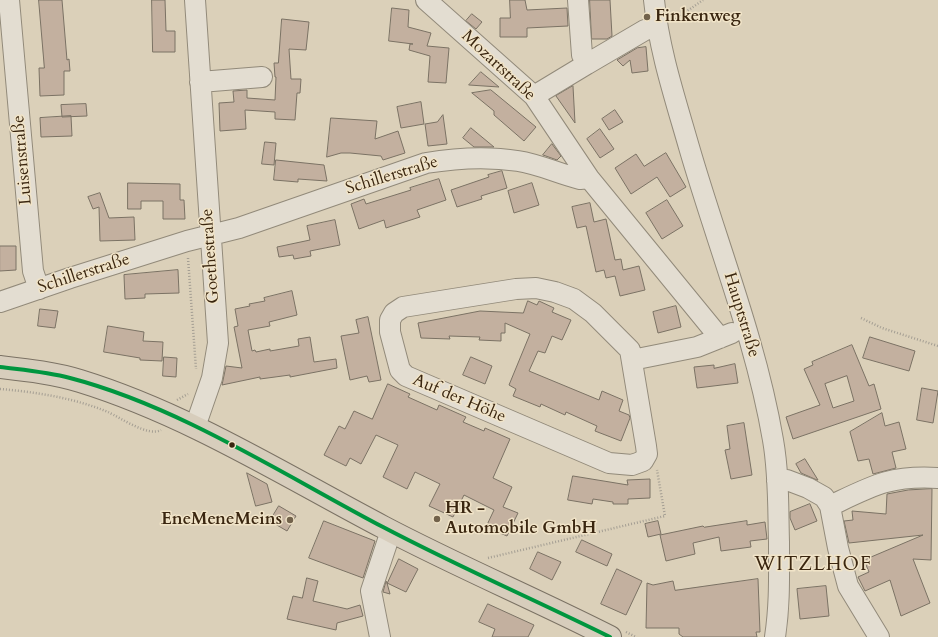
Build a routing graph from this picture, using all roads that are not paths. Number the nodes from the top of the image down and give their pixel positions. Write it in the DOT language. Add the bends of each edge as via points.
graph roads {
  1 [pos="9,0"];
  2 [pos="195,0"];
  3 [pos="426,0"];
  4 [pos="578,0"];
  5 [pos="654,0"];
  6 [pos="656,28"];
  7 [pos="6,31"];
  8 [pos="587,64"];
  9 [pos="262,77"];
  10 [pos="200,82"];
  11 [pos="534,96"];
  12 [pos="589,178"];
  13 [pos="210,235"];
  14 [pos="39,289"];
  15 [pos="0,302"];
  16 [pos="746,327"];
  17 [pos="720,338"];
  18 [pos="632,360"];
  19 [pos="0,367"];
  20 [pos="195,427"];
  21 [pos="938,478"];
  22 [pos="777,481"];
  23 [pos="830,506"];
  24 [pos="391,531"];
  25 [pos="380,637"];
  26 [pos="610,637"];
  27 [pos="775,637"];
  28 [pos="879,637"];
  1 -- 7 [label="street, Luisenstraße"];
  2 -- 10 [label="street, Goethestraße"];
  3 -- 11 [label="street, Mozartstraße"];
  4 -- 8 [label="street" via="582,55"];
  5 -- 6 [label="street, Hauptstraße"];
  6 -- 8 [label="street" via="645,30"];
  6 -- 16 [label="street, Hauptstraße" via="704,199"];
  7 -- 14 [label="street, Luisenstraße" via="33,271"];
  8 -- 11 [label="street"];
  9 -- 10 [label="street"];
  10 -- 13 [label="street, Goethestraße"];
  11 -- 12 [label="street, Mozartstraße"];
  12 -- 13 [label="street, Schillerstraße" via="580,179 519,161 450,159 426,163 239,228"];
  12 -- 17 [label="street"];
  13 -- 14 [label="street, Schillerstraße"];
  13 -- 20 [label="street, Goethestraße" via="218,343 212,378"];
  14 -- 15 [label="street, Schillerstraße"];
  16 -- 17 [label="street"];
  16 -- 22 [label="street, Hauptstraße" via="773,441"];
  17 -- 18 [label="street" via="697,347"];
  18 -- 18 [label="street, Auf der Höhe" via="630,350 593,313 574,299 536,288 403,307 394,313 390,320 397,362 406,376 609,463 632,465 643,460 647,454"];
  19 -- 20 [label="main road" via="78,381 174,409"];
  20 -- 24 [label="main road"];
  21 -- 23 [label="street" via="892,479"];
  22 -- 23 [label="street" via="787,480 808,488 824,497"];
  22 -- 27 [label="street, Hauptstraße" via="780,606"];
  23 -- 28 [label="street" via="848,586"];
  24 -- 25 [label="street" via="371,590"];
  24 -- 26 [label="main road"];
}
